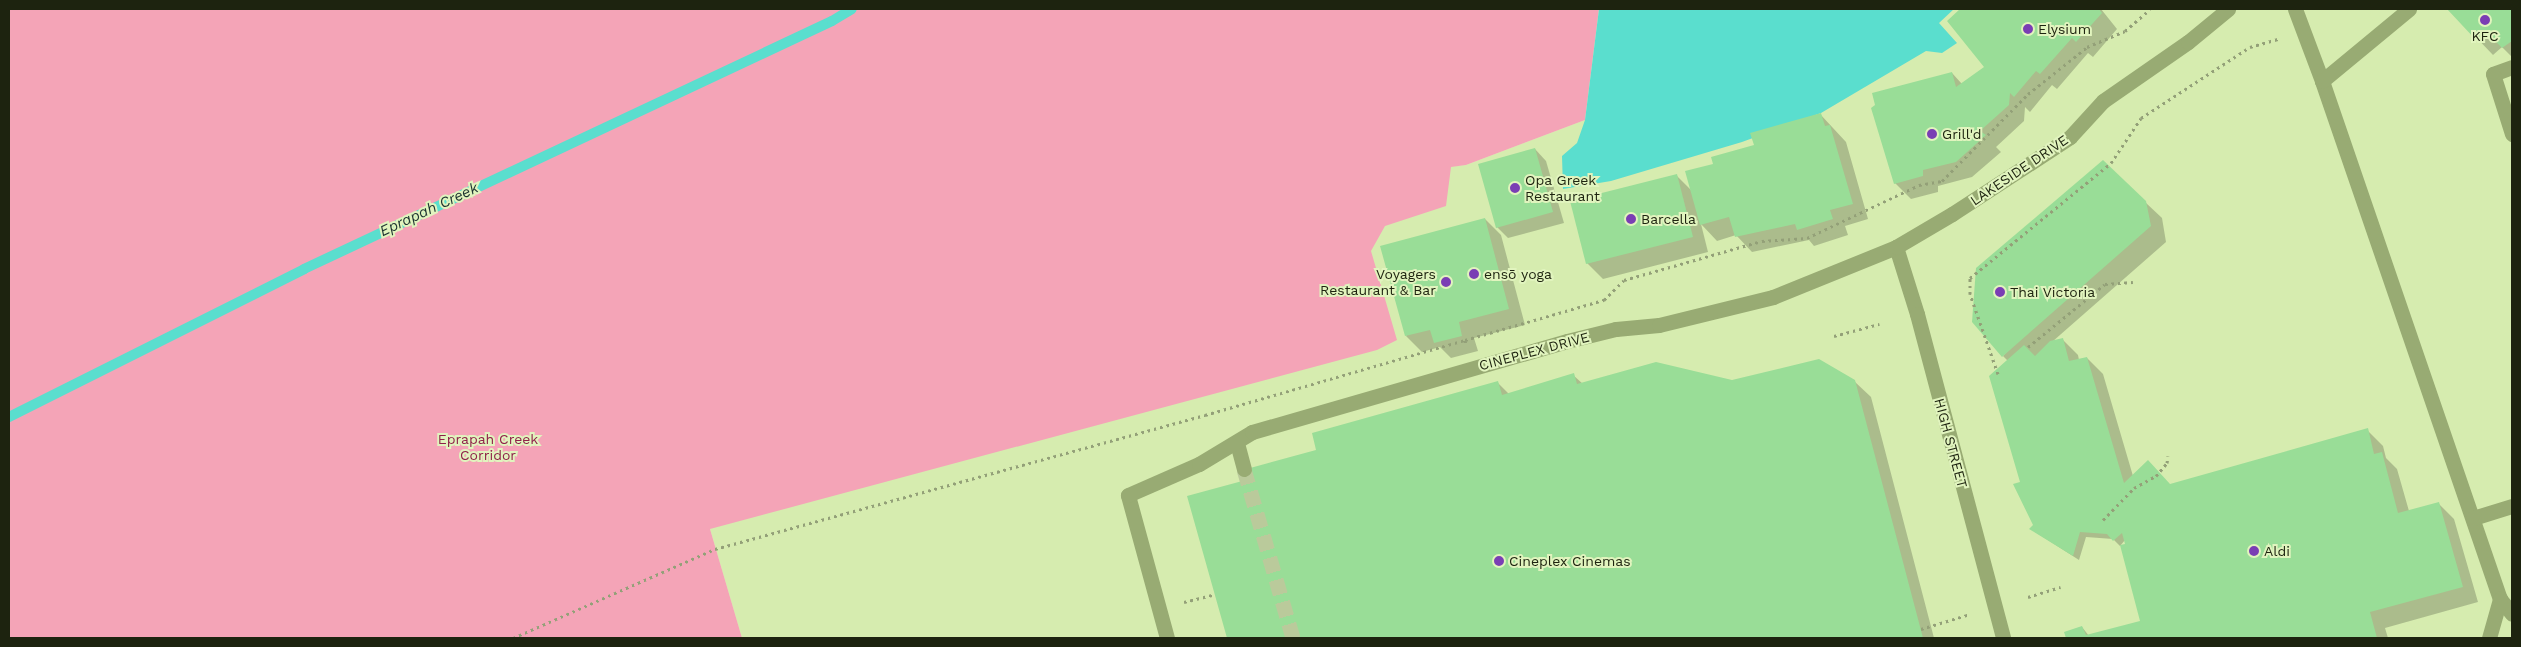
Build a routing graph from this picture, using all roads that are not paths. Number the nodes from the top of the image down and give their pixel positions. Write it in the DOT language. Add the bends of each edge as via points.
graph roads {
  1 [pos="2228,9"];
  2 [pos="2295,9"];
  3 [pos="2409,9"];
  4 [pos="2512,67"];
  5 [pos="2322,81"];
  6 [pos="2512,134"];
  7 [pos="1896,247"];
  8 [pos="1237,442"];
  9 [pos="1244,469"];
  10 [pos="2512,506"];
  11 [pos="2473,518"];
  12 [pos="2500,599"];
  13 [pos="2512,614"];
  14 [pos="1167,638"];
  15 [pos="2003,638"];
  16 [pos="2489,638"];
  1 -- 7 [label="street, LAKESIDE DRIVE" via="2188,42 2103,101 2070,137"];
  2 -- 5 [label="street"];
  3 -- 5 [label="street"];
  4 -- 6 [label="street" via="2493,74"];
  5 -- 11 [label="street"];
  7 -- 8 [label="street, CINEPLEX DRIVE" via="1773,297 1659,325 1616,329 1473,367 1252,432"];
  7 -- 15 [label="street, HIGH STREET" via="1917,314"];
  8 -- 9 [label="street"];
  8 -- 14 [label="street, CINEPLEX DRIVE" via="1178,474 1128,495"];
  10 -- 11 [label="street"];
  11 -- 12 [label="street"];
  12 -- 13 [label="street"];
  12 -- 16 [label="street"];
}
